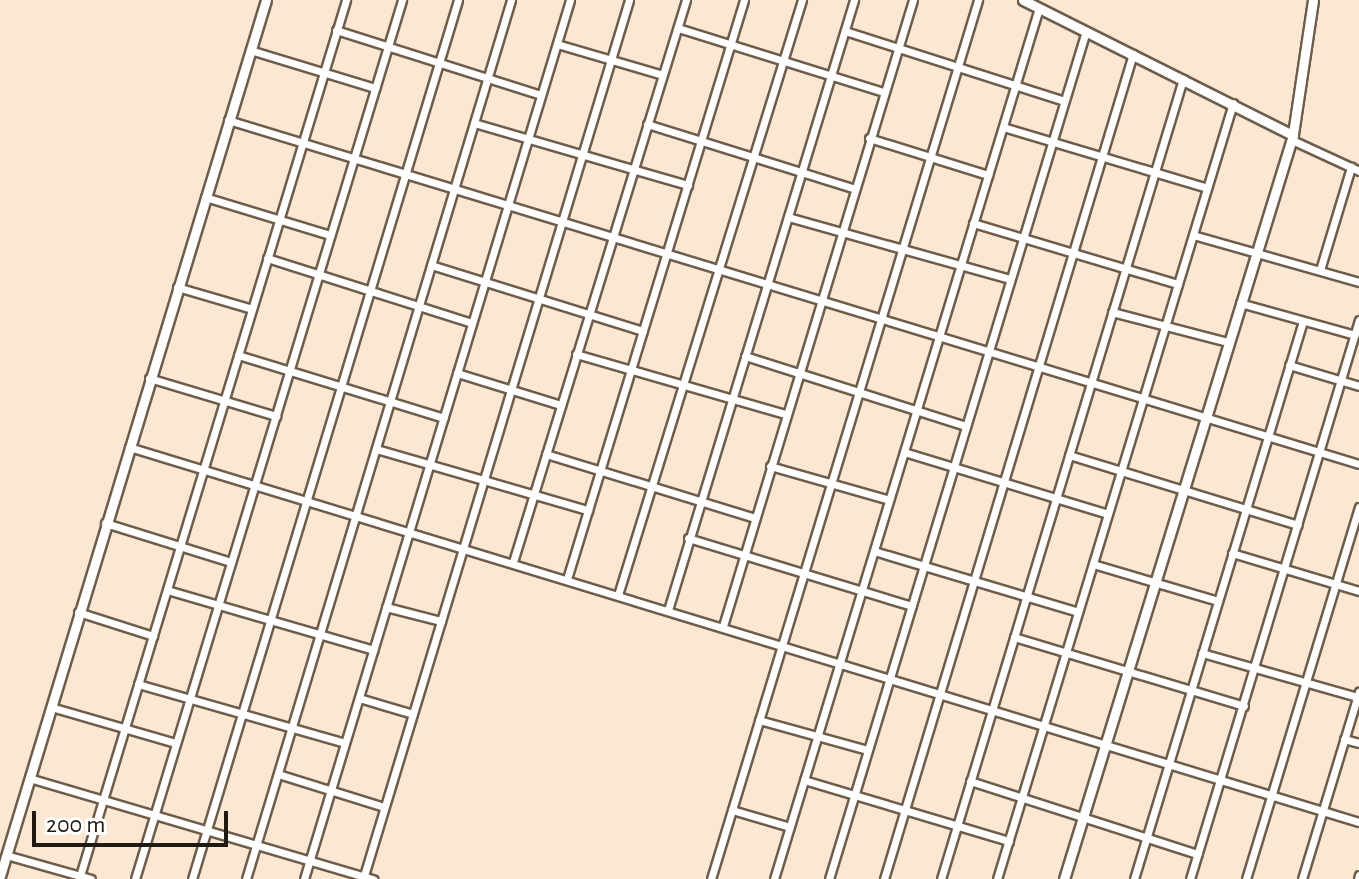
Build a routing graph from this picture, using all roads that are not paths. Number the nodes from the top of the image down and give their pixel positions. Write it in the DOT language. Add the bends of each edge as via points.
graph roads {
  1 [pos="266,0"];
  2 [pos="346,0"];
  3 [pos="402,0"];
  4 [pos="458,0"];
  5 [pos="511,0"];
  6 [pos="570,0"];
  7 [pos="629,0"];
  8 [pos="686,0"];
  9 [pos="802,0"];
  10 [pos="854,0"];
  11 [pos="913,0"];
  12 [pos="978,0"];
  13 [pos="1023,0"];
  14 [pos="1313,0"];
  15 [pos="741,1"];
  16 [pos="1039,8"];
  17 [pos="678,28"];
  18 [pos="336,30"];
  19 [pos="845,31"];
  20 [pos="1086,31"];
  21 [pos="557,44"];
  22 [pos="730,45"];
  23 [pos="387,47"];
  24 [pos="897,48"];
  25 [pos="250,50"];
  26 [pos="1133,54"];
  27 [pos="611,59"];
  28 [pos="783,61"];
  29 [pos="439,63"];
  30 [pos="958,66"];
  31 [pos="324,72"];
  32 [pos="663,75"];
  33 [pos="831,76"];
  34 [pos="488,78"];
  35 [pos="1183,79"];
  36 [pos="1015,85"];
  37 [pos="375,88"];
  38 [pos="884,92"];
  39 [pos="541,95"];
  40 [pos="1064,101"];
  41 [pos="1233,103"];
  42 [pos="228,120"];
  43 [pos="474,123"];
  44 [pos="647,124"];
  45 [pos="1003,127"];
  46 [pos="1292,137"];
  47 [pos="869,138"];
  48 [pos="528,139"];
  49 [pos="1052,141"];
  50 [pos="701,142"];
  51 [pos="302,145"];
  52 [pos="582,154"];
  53 [pos="930,156"];
  54 [pos="1102,156"];
  55 [pos="753,158"];
  56 [pos="353,160"];
  57 [pos="1355,169"];
  58 [pos="634,170"];
  59 [pos="802,171"];
  60 [pos="1155,172"];
  61 [pos="988,175"];
  62 [pos="405,176"];
  63 [pos="688,185"];
  64 [pos="853,188"];
  65 [pos="1207,188"];
  66 [pos="454,190"];
  67 [pos="205,197"];
  68 [pos="508,207"];
  69 [pos="788,217"];
  70 [pos="279,220"];
  71 [pos="561,223"];
  72 [pos="973,223"];
  73 [pos="840,232"];
  74 [pos="330,235"];
  75 [pos="1193,235"];
  76 [pos="1023,238"];
  77 [pos="613,240"];
  78 [pos="902,251"];
  79 [pos="1254,252"];
  80 [pos="1073,253"];
  81 [pos="665,256"];
  82 [pos="267,258"];
  83 [pos="431,265"];
  84 [pos="960,266"];
  85 [pos="1125,269"];
  86 [pos="1320,270"];
  87 [pos="717,271"];
  88 [pos="318,275"];
  89 [pos="1010,279"];
  90 [pos="485,281"];
  91 [pos="1359,282"];
  92 [pos="1178,284"];
  93 [pos="767,286"];
  94 [pos="177,287"];
  95 [pos="370,290"];
  96 [pos="539,298"];
  97 [pos="819,302"];
  98 [pos="1240,303"];
  99 [pos="419,306"];
  100 [pos="252,309"];
  101 [pos="1112,312"];
  102 [pos="589,314"];
  103 [pos="881,319"];
  104 [pos="1359,320"];
  105 [pos="1303,321"];
  106 [pos="472,323"];
  107 [pos="1165,326"];
  108 [pos="643,331"];
  109 [pos="1355,335"];
  110 [pos="939,337"];
  111 [pos="1228,342"];
  112 [pos="989,351"];
  113 [pos="576,354"];
  114 [pos="238,355"];
  115 [pos="745,356"];
  116 [pos="1289,365"];
  117 [pos="1038,367"];
  118 [pos="633,369"];
  119 [pos="289,371"];
  120 [pos="457,373"];
  121 [pos="798,373"];
  122 [pos="149,378"];
  123 [pos="1341,381"];
  124 [pos="1091,383"];
  125 [pos="681,386"];
  126 [pos="1359,386"];
  127 [pos="341,387"];
  128 [pos="511,389"];
  129 [pos="859,393"];
  130 [pos="1143,399"];
  131 [pos="224,401"];
  132 [pos="732,401"];
  133 [pos="390,403"];
  134 [pos="561,405"];
  135 [pos="916,412"];
  136 [pos="785,414"];
  137 [pos="276,416"];
  138 [pos="1205,417"];
  139 [pos="444,418"];
  140 [pos="966,426"];
  141 [pos="1268,436"];
  142 [pos="129,447"];
  143 [pos="376,449"];
  144 [pos="1320,451"];
  145 [pos="904,452"];
  146 [pos="546,454"];
  147 [pos="1069,455"];
  148 [pos="430,464"];
  149 [pos="1359,464"];
  150 [pos="770,466"];
  151 [pos="954,467"];
  152 [pos="203,471"];
  153 [pos="600,471"];
  154 [pos="1121,471"];
  155 [pos="484,480"];
  156 [pos="1004,481"];
  157 [pos="831,484"];
  158 [pos="254,486"];
  159 [pos="652,486"];
  160 [pos="1183,489"];
  161 [pos="534,494"];
  162 [pos="1056,498"];
  163 [pos="307,499"];
  164 [pos="889,500"];
  165 [pos="701,501"];
  166 [pos="1359,507"];
  167 [pos="1246,509"];
  168 [pos="588,510"];
  169 [pos="356,514"];
  170 [pos="1108,514"];
  171 [pos="755,518"];
  172 [pos="105,523"];
  173 [pos="1298,525"];
  174 [pos="409,531"];
  175 [pos="688,538"];
  176 [pos="180,546"];
  177 [pos="463,547"];
  178 [pos="874,551"];
  179 [pos="1232,553"];
  180 [pos="743,557"];
  181 [pos="231,562"];
  182 [pos="513,562"];
  183 [pos="1093,564"];
  184 [pos="924,566"];
  185 [pos="1284,569"];
  186 [pos="804,574"];
  187 [pos="567,579"];
  188 [pos="974,581"];
  189 [pos="1154,581"];
  190 [pos="1335,584"];
  191 [pos="167,590"];
  192 [pos="861,591"];
  193 [pos="1359,591"];
  194 [pos="618,595"];
  195 [pos="1026,597"];
  196 [pos="1218,601"];
  197 [pos="218,605"];
  198 [pos="912,606"];
  199 [pos="386,607"];
  200 [pos="668,610"];
  201 [pos="78,612"];
  202 [pos="1078,612"];
  203 [pos="271,620"];
  204 [pos="441,621"];
  205 [pos="723,626"];
  206 [pos="320,634"];
  207 [pos="153,636"];
  208 [pos="1014,637"];
  209 [pos="782,645"];
  210 [pos="373,650"];
  211 [pos="1066,652"];
  212 [pos="1202,653"];
  213 [pos="840,664"];
  214 [pos="1255,667"];
  215 [pos="1127,671"];
  216 [pos="890,678"];
  217 [pos="1305,682"];
  218 [pos="138,684"];
  219 [pos="1191,691"];
  220 [pos="940,693"];
  221 [pos="1358,694"];
  222 [pos="359,698"];
  223 [pos="190,699"];
  224 [pos="1244,706"];
  225 [pos="51,707"];
  226 [pos="992,709"];
  227 [pos="242,714"];
  228 [pos="413,714"];
  229 [pos="759,720"];
  230 [pos="1044,725"];
  231 [pos="125,728"];
  232 [pos="292,728"];
  233 [pos="818,735"];
  234 [pos="1344,739"];
  235 [pos="176,743"];
  236 [pos="345,743"];
  237 [pos="1359,743"];
  238 [pos="1105,744"];
  239 [pos="868,750"];
  240 [pos="1169,763"];
  241 [pos="278,774"];
  242 [pos="29,778"];
  243 [pos="1221,779"];
  244 [pos="804,780"];
  245 [pos="970,781"];
  246 [pos="331,790"];
  247 [pos="855,795"];
  248 [pos="1271,795"];
  249 [pos="1022,797"];
  250 [pos="103,799"];
  251 [pos="384,807"];
  252 [pos="905,809"];
  253 [pos="732,810"];
  254 [pos="1323,810"];
  255 [pos="155,815"];
  256 [pos="1083,816"];
  257 [pos="1359,822"];
  258 [pos="957,825"];
  259 [pos="790,827"];
  260 [pos="207,830"];
  261 [pos="1146,837"];
  262 [pos="1009,841"];
  263 [pos="257,844"];
  264 [pos="1198,854"];
  265 [pos="6,855"];
  266 [pos="310,860"];
  267 [pos="0,876"];
  268 [pos="79,877"];
  269 [pos="363,878"];
  270 [pos="777,878"];
  271 [pos="91,879"];
  272 [pos="135,879"];
  273 [pos="192,879"];
  274 [pos="246,879"];
  275 [pos="304,879"];
  276 [pos="373,879"];
  277 [pos="711,879"];
  278 [pos="829,879"];
  279 [pos="884,879"];
  280 [pos="941,879"];
  281 [pos="997,879"];
  282 [pos="1064,879"];
  283 [pos="1134,879"];
  284 [pos="1190,879"];
  285 [pos="1246,879"];
  286 [pos="1302,879"];
  1 -- 25 [label="street"];
  2 -- 18 [label="street"];
  3 -- 23 [label="street"];
  4 -- 29 [label="street"];
  5 -- 34 [label="street"];
  6 -- 21 [label="street"];
  7 -- 27 [label="street"];
  8 -- 17 [label="street"];
  9 -- 28 [label="street"];
  10 -- 19 [label="street"];
  11 -- 24 [label="street"];
  12 -- 30 [label="street"];
  13 -- 16 [label="street"];
  14 -- 46 [label="street"];
  15 -- 22 [label="street"];
  16 -- 20 [label="street"];
  16 -- 36 [label="street"];
  17 -- 22 [label="street"];
  17 -- 32 [label="street"];
  18 -- 23 [label="street"];
  18 -- 31 [label="street"];
  19 -- 24 [label="street"];
  19 -- 33 [label="street"];
  20 -- 26 [label="street"];
  20 -- 40 [label="street"];
  21 -- 27 [label="street"];
  21 -- 39 [label="street"];
  22 -- 28 [label="street"];
  22 -- 50 [label="street"];
  23 -- 29 [label="street"];
  23 -- 37 [label="street"];
  24 -- 30 [label="street"];
  24 -- 38 [label="street"];
  25 -- 31 [label="street"];
  25 -- 42 [label="street"];
  26 -- 35 [label="street"];
  26 -- 54 [label="street"];
  27 -- 32 [label="street"];
  27 -- 52 [label="street"];
  28 -- 33 [label="street"];
  28 -- 55 [label="street"];
  29 -- 34 [label="street"];
  29 -- 62 [label="street"];
  30 -- 36 [label="street"];
  30 -- 53 [label="street"];
  31 -- 37 [label="street"];
  31 -- 51 [label="street"];
  32 -- 44 [label="street"];
  33 -- 38 [label="street"];
  33 -- 59 [label="street"];
  34 -- 39 [label="street"];
  34 -- 43 [label="street"];
  35 -- 41 [label="street"];
  35 -- 60 [label="street"];
  36 -- 40 [label="street"];
  36 -- 45 [label="street"];
  37 -- 56 [label="street"];
  38 -- 47 [label="street"];
  39 -- 48 [label="street"];
  40 -- 49 [label="street"];
  41 -- 46 [label="street"];
  41 -- 65 [label="street"];
  42 -- 51 [label="street"];
  42 -- 67 [label="street"];
  43 -- 48 [label="street"];
  43 -- 66 [label="street"];
  44 -- 50 [label="street"];
  44 -- 58 [label="street"];
  45 -- 49 [label="street"];
  45 -- 61 [label="street"];
  46 -- 57 [label="street"];
  46 -- 79 [label="street"];
  47 -- 53 [label="street"];
  47 -- 64 [label="street"];
  48 -- 52 [label="street"];
  48 -- 68 [label="street"];
  49 -- 54 [label="street"];
  49 -- 76 [label="street"];
  50 -- 55 [label="street"];
  50 -- 63 [label="street"];
  51 -- 56 [label="street"];
  51 -- 70 [label="street"];
  52 -- 58 [label="street"];
  52 -- 71 [label="street"];
  53 -- 61 [label="street"];
  53 -- 78 [label="street"];
  54 -- 60 [label="street"];
  54 -- 80 [label="street"];
  55 -- 59 [label="street"];
  55 -- 87 [label="street"];
  56 -- 62 [label="street"];
  56 -- 74 [label="street"];
  57 -- 86 [label="street"];
  58 -- 63 [label="street"];
  58 -- 77 [label="street"];
  59 -- 64 [label="street"];
  59 -- 69 [label="street"];
  60 -- 65 [label="street"];
  60 -- 85 [label="street"];
  61 -- 72 [label="street"];
  62 -- 66 [label="street"];
  62 -- 95 [label="street"];
  63 -- 81 [label="street"];
  64 -- 73 [label="street"];
  65 -- 75 [label="street"];
  66 -- 68 [label="street"];
  66 -- 83 [label="street"];
  67 -- 70 [label="street"];
  67 -- 94 [label="street"];
  68 -- 71 [label="street"];
  68 -- 90 [label="street"];
  69 -- 73 [label="street"];
  69 -- 93 [label="street"];
  70 -- 74 [label="street"];
  70 -- 82 [label="street"];
  71 -- 77 [label="street"];
  71 -- 96 [label="street"];
  72 -- 76 [label="street"];
  72 -- 84 [label="street"];
  73 -- 78 [label="street"];
  73 -- 97 [label="street"];
  74 -- 88 [label="street"];
  75 -- 79 [label="street"];
  75 -- 92 [label="street"];
  76 -- 80 [label="street"];
  76 -- 89 [label="street"];
  77 -- 81 [label="street"];
  77 -- 102 [label="street"];
  78 -- 84 [label="street"];
  78 -- 103 [label="street"];
  79 -- 86 [label="street"];
  79 -- 98 [label="street"];
  80 -- 85 [label="street"];
  80 -- 117 [label="street"];
  81 -- 87 [label="street"];
  81 -- 108 [label="street"];
  82 -- 88 [label="street"];
  82 -- 100 [label="street"];
  83 -- 90 [label="street"];
  83 -- 99 [label="street"];
  84 -- 89 [label="street"];
  84 -- 110 [label="street"];
  85 -- 92 [label="street"];
  85 -- 101 [label="street"];
  86 -- 91 [label="street"];
  87 -- 93 [label="street"];
  87 -- 125 [label="street"];
  88 -- 95 [label="street"];
  88 -- 119 [label="street"];
  89 -- 112 [label="street"];
  90 -- 96 [label="street"];
  90 -- 106 [label="street"];
  92 -- 107 [label="street"];
  93 -- 97 [label="street"];
  93 -- 115 [label="street"];
  94 -- 100 [label="street"];
  94 -- 122 [label="street"];
  95 -- 99 [label="street"];
  95 -- 127 [label="street"];
  96 -- 102 [label="street"];
  96 -- 128 [label="street"];
  97 -- 103 [label="street"];
  97 -- 121 [label="street"];
  98 -- 105 [label="street"];
  98 -- 111 [label="street"];
  99 -- 106 [label="street"];
  99 -- 133 [label="street"];
  100 -- 114 [label="street"];
  101 -- 107 [label="street"];
  101 -- 124 [label="street"];
  102 -- 108 [label="street"];
  102 -- 113 [label="street"];
  103 -- 110 [label="street"];
  103 -- 129 [label="street"];
  104 -- 109 [label="street"];
  105 -- 109 [label="street"];
  105 -- 116 [label="street"];
  106 -- 120 [label="street"];
  107 -- 111 [label="street"];
  107 -- 130 [label="street"];
  108 -- 118 [label="street"];
  109 -- 123 [label="street"];
  110 -- 112 [label="street"];
  110 -- 135 [label="street"];
  111 -- 138 [label="street"];
  112 -- 117 [label="street"];
  112 -- 140 [label="street"];
  113 -- 118 [label="street"];
  113 -- 134 [label="street"];
  114 -- 119 [label="street"];
  114 -- 131 [label="street"];
  115 -- 121 [label="street"];
  115 -- 132 [label="street"];
  116 -- 123 [label="street"];
  116 -- 141 [label="street"];
  117 -- 124 [label="street"];
  117 -- 156 [label="street"];
  118 -- 125 [label="street"];
  118 -- 153 [label="street"];
  119 -- 127 [label="street"];
  119 -- 137 [label="street"];
  120 -- 128 [label="street"];
  120 -- 139 [label="street"];
  121 -- 129 [label="street"];
  121 -- 136 [label="street"];
  122 -- 131 [label="street"];
  122 -- 142 [label="street"];
  123 -- 126 [label="street"];
  123 -- 144 [label="street"];
  124 -- 130 [label="street"];
  124 -- 147 [label="street"];
  125 -- 132 [label="street"];
  125 -- 159 [label="street"];
  127 -- 133 [label="street"];
  127 -- 163 [label="street"];
  128 -- 134 [label="street"];
  128 -- 155 [label="street"];
  129 -- 135 [label="street"];
  129 -- 157 [label="street"];
  130 -- 138 [label="street"];
  130 -- 154 [label="street"];
  131 -- 137 [label="street"];
  131 -- 152 [label="street"];
  132 -- 136 [label="street"];
  132 -- 165 [label="street"];
  133 -- 139 [label="street"];
  133 -- 143 [label="street"];
  134 -- 146 [label="street"];
  135 -- 140 [label="street"];
  135 -- 145 [label="street"];
  136 -- 150 [label="street"];
  137 -- 158 [label="street"];
  138 -- 141 [label="street"];
  138 -- 160 [label="street"];
  139 -- 148 [label="street"];
  140 -- 151 [label="street"];
  141 -- 144 [label="street"];
  141 -- 167 [label="street"];
  142 -- 152 [label="street"];
  142 -- 172 [label="street"];
  143 -- 148 [label="street"];
  143 -- 169 [label="street"];
  144 -- 149 [label="street"];
  144 -- 173 [label="street"];
  145 -- 151 [label="street"];
  145 -- 164 [label="street"];
  146 -- 153 [label="street"];
  146 -- 161 [label="street"];
  147 -- 154 [label="street"];
  147 -- 162 [label="street"];
  148 -- 155 [label="street"];
  148 -- 174 [label="street"];
  150 -- 157 [label="street"];
  150 -- 171 [label="street"];
  151 -- 156 [label="street"];
  151 -- 184 [label="street"];
  152 -- 158 [label="street"];
  152 -- 176 [label="street"];
  153 -- 159 [label="street"];
  153 -- 168 [label="street"];
  154 -- 160 [label="street"];
  154 -- 170 [label="street"];
  155 -- 161 [label="street"];
  155 -- 177 [label="street"];
  156 -- 162 [label="street"];
  156 -- 188 [label="street"];
  157 -- 164 [label="street"];
  157 -- 186 [label="street"];
  158 -- 163 [label="street"];
  158 -- 181 [label="street"];
  159 -- 165 [label="street"];
  159 -- 194 [label="street"];
  160 -- 167 [label="street"];
  160 -- 189 [label="street"];
  161 -- 168 [label="street"];
  161 -- 182 [label="street"];
  162 -- 170 [label="street"];
  162 -- 195 [label="street"];
  163 -- 169 [label="street"];
  163 -- 203 [label="street"];
  164 -- 178 [label="street"];
  165 -- 171 [label="street"];
  165 -- 175 [label="street"];
  166 -- 190 [label="street"];
  167 -- 173 [label="street"];
  167 -- 179 [label="street"];
  168 -- 187 [label="street"];
  169 -- 174 [label="street"];
  169 -- 206 [label="street"];
  170 -- 183 [label="street"];
  171 -- 180 [label="street"];
  172 -- 176 [label="street"];
  172 -- 201 [label="street"];
  173 -- 185 [label="street"];
  174 -- 177 [label="street"];
  174 -- 199 [label="street"];
  175 -- 180 [label="street"];
  175 -- 200 [label="street"];
  176 -- 181 [label="street"];
  176 -- 191 [label="street"];
  177 -- 182 [label="street"];
  177 -- 204 [label="street"];
  178 -- 184 [label="street"];
  178 -- 192 [label="street"];
  179 -- 185 [label="street"];
  179 -- 196 [label="street"];
  180 -- 186 [label="street"];
  180 -- 205 [label="street"];
  181 -- 197 [label="street"];
  182 -- 187 [label="street"];
  183 -- 189 [label="street"];
  183 -- 202 [label="street"];
  184 -- 188 [label="street"];
  184 -- 198 [label="street"];
  185 -- 190 [label="street"];
  185 -- 214 [label="street"];
  186 -- 192 [label="street"];
  186 -- 209 [label="street"];
  187 -- 194 [label="street"];
  188 -- 195 [label="street"];
  188 -- 220 [label="street"];
  189 -- 196 [label="street"];
  189 -- 215 [label="street"];
  190 -- 193 [label="street"];
  190 -- 217 [label="street"];
  191 -- 197 [label="street"];
  191 -- 207 [label="street"];
  192 -- 198 [label="street"];
  192 -- 213 [label="street"];
  194 -- 200 [label="street"];
  195 -- 202 [label="street"];
  195 -- 208 [label="street"];
  196 -- 212 [label="street"];
  197 -- 203 [label="street"];
  197 -- 223 [label="street"];
  198 -- 216 [label="street"];
  199 -- 204 [label="street"];
  199 -- 210 [label="street"];
  200 -- 205 [label="street"];
  201 -- 207 [label="street"];
  201 -- 225 [label="street"];
  202 -- 211 [label="street"];
  203 -- 206 [label="street"];
  203 -- 227 [label="street"];
  204 -- 228 [label="street"];
  205 -- 209 [label="street"];
  206 -- 210 [label="street"];
  206 -- 232 [label="street"];
  207 -- 218 [label="street"];
  208 -- 211 [label="street"];
  208 -- 226 [label="street"];
  209 -- 213 [label="street"];
  209 -- 229 [label="street"];
  210 -- 222 [label="street"];
  211 -- 215 [label="street"];
  211 -- 230 [label="street"];
  212 -- 214 [label="street"];
  212 -- 219 [label="street"];
  213 -- 216 [label="street"];
  213 -- 233 [label="street"];
  214 -- 217 [label="street"];
  214 -- 224 [label="street"];
  215 -- 219 [label="street"];
  215 -- 238 [label="street"];
  216 -- 220 [label="street"];
  216 -- 239 [label="street"];
  217 -- 221 [label="street"];
  217 -- 248 [label="street"];
  218 -- 223 [label="street"];
  218 -- 231 [label="street"];
  219 -- 224 [label="street"];
  219 -- 240 [label="street"];
  220 -- 226 [label="street"];
  220 -- 252 [label="street"];
  221 -- 234 [label="street"];
  222 -- 228 [label="street"];
  222 -- 236 [label="street"];
  223 -- 227 [label="street"];
  223 -- 235 [label="street"];
  224 -- 243 [label="street"];
  225 -- 231 [label="street"];
  225 -- 242 [label="street"];
  226 -- 230 [label="street"];
  226 -- 245 [label="street"];
  227 -- 232 [label="street"];
  227 -- 260 [label="street"];
  228 -- 251 [label="street"];
  229 -- 233 [label="street"];
  229 -- 253 [label="street"];
  230 -- 238 [label="street"];
  230 -- 249 [label="street"];
  231 -- 235 [label="street"];
  231 -- 250 [label="street"];
  232 -- 236 [label="street"];
  232 -- 241 [label="street"];
  233 -- 239 [label="street"];
  233 -- 244 [label="street"];
  234 -- 237 [label="street"];
  234 -- 254 [label="street"];
  235 -- 255 [label="street"];
  236 -- 246 [label="street"];
  238 -- 240 [label="street"];
  238 -- 256 [label="street"];
  239 -- 247 [label="street"];
  240 -- 243 [label="street"];
  240 -- 261 [label="street"];
  241 -- 246 [label="street"];
  241 -- 263 [label="street"];
  242 -- 250 [label="street"];
  242 -- 265 [label="street"];
  243 -- 248 [label="street"];
  243 -- 264 [label="street"];
  244 -- 247 [label="street"];
  244 -- 259 [label="street"];
  245 -- 249 [label="street"];
  245 -- 258 [label="street"];
  246 -- 251 [label="street"];
  246 -- 266 [label="street"];
  247 -- 252 [label="street"];
  247 -- 278 [label="street"];
  248 -- 254 [label="street"];
  248 -- 285 [label="street"];
  249 -- 256 [label="street"];
  249 -- 262 [label="street"];
  250 -- 255 [label="street"];
  250 -- 268 [label="street"];
  251 -- 269 [label="street"];
  252 -- 258 [label="street"];
  252 -- 279 [label="street"];
  253 -- 259 [label="street"];
  253 -- 277 [label="street"];
  254 -- 257 [label="street"];
  254 -- 286 [label="street"];
  255 -- 260 [label="street"];
  255 -- 272 [label="street"];
  256 -- 261 [label="street"];
  256 -- 282 [label="street"];
  258 -- 262 [label="street"];
  258 -- 280 [label="street"];
  259 -- 270 [label="street"];
  260 -- 263 [label="street"];
  260 -- 273 [label="street"];
  261 -- 264 [label="street"];
  261 -- 283 [label="street"];
  262 -- 281 [label="street"];
  263 -- 266 [label="street"];
  263 -- 274 [label="street"];
  264 -- 284 [label="street"];
  265 -- 267 [label="street"];
  265 -- 268 [label="street"];
  266 -- 269 [label="street"];
  266 -- 275 [label="street"];
  268 -- 271 [label="street"];
  269 -- 276 [label="street"];
}
